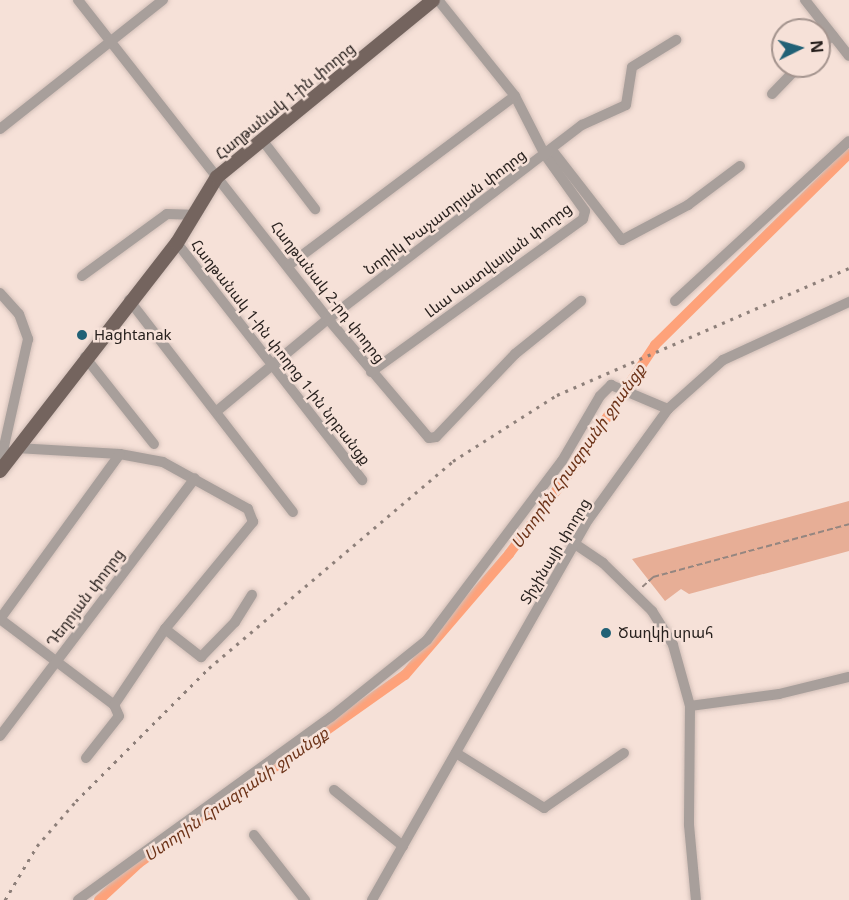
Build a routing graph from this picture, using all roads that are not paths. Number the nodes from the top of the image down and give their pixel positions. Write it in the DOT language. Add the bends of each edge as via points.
graph roads {
  1 [pos="78,0"];
  2 [pos="163,0"];
  3 [pos="436,0"];
  4 [pos="805,0"];
  5 [pos="833,35"];
  6 [pos="676,40"];
  7 [pos="110,42"];
  8 [pos="849,56"];
  9 [pos="787,78"];
  10 [pos="772,94"];
  11 [pos="515,96"];
  12 [pos="0,129"];
  13 [pos="263,141"];
  14 [pos="849,141"];
  15 [pos="548,152"];
  16 [pos="740,166"];
  17 [pos="217,177"];
  18 [pos="315,208"];
  19 [pos="191,215"];
  20 [pos="177,243"];
  21 [pos="289,265"];
  22 [pos="82,276"];
  23 [pos="0,293"];
  24 [pos="129,300"];
  25 [pos="581,301"];
  26 [pos="675,301"];
  27 [pos="849,302"];
  28 [pos="328,320"];
  29 [pos="85,357"];
  30 [pos="273,369"];
  31 [pos="371,372"];
  32 [pos="668,409"];
  33 [pos="217,411"];
  34 [pos="154,444"];
  35 [pos="16,448"];
  36 [pos="120,454"];
  37 [pos="2,467"];
  38 [pos="195,478"];
  39 [pos="362,480"];
  40 [pos="293,512"];
  41 [pos="575,544"];
  42 [pos="252,594"];
  43 [pos="0,619"];
  44 [pos="165,629"];
  45 [pos="55,663"];
  46 [pos="849,678"];
  47 [pos="114,705"];
  48 [pos="690,706"];
  49 [pos="0,736"];
  50 [pos="456,753"];
  51 [pos="624,753"];
  52 [pos="86,758"];
  53 [pos="334,790"];
  54 [pos="254,835"];
  55 [pos="403,846"];
  56 [pos="78,900"];
  57 [pos="305,900"];
  58 [pos="372,900"];
  59 [pos="696,900"];
  1 -- 7 [label="street, Հաղթանակ 2-րդ փողոց"];
  2 -- 7 [label="street"];
  3 -- 11 [label="street"];
  3 -- 13 [label="main road, Հաղթանակ 1-ին փողոց"];
  4 -- 5 [label="street"];
  5 -- 8 [label="street"];
  6 -- 15 [label="street, Նորիկ Խաչատրյան փողոց" via="632,67 626,105 582,125"];
  7 -- 12 [label="street"];
  7 -- 17 [label="street, Հաղթանակ 2-րդ փողոց"];
  9 -- 10 [label="street"];
  11 -- 15 [label="street"];
  11 -- 21 [label="street"];
  13 -- 17 [label="main road, Հաղթանակ 1-ին փողոց"];
  13 -- 18 [label="street"];
  14 -- 26 [label="street"];
  15 -- 16 [label="street" via="622,240 688,205"];
  15 -- 28 [label="street, Նորիկ Խաչատրյան փողոց"];
  15 -- 31 [label="street, Լևա Կատվալյան փողոց" via="582,205 582,219"];
  17 -- 19 [label="main road, Հաղթանակ 1-ին փողոց"];
  17 -- 21 [label="street, Հաղթանակ 2-րդ փողոց"];
  19 -- 20 [label="main road, Հաղթանակ 1-ին փողոց"];
  19 -- 22 [label="street" via="167,214"];
  20 -- 24 [label="main road, Հաղթանակ 1-ին փողոց"];
  20 -- 30 [label="street, Հաղթանակ 1-ին փողոց 1-ին նրբանցք"];
  21 -- 28 [label="street, Հաղթանակ 2-րդ փողոց"];
  23 -- 37 [label="street" via="19,314 28,339"];
  24 -- 29 [label="main road, Հաղթանակ 1-ին փողոց"];
  24 -- 33 [label="street"];
  25 -- 31 [label="street, Հաղթանակ 2-րդ փողոց" via="515,354 436,437 423,434"];
  27 -- 32 [label="street, Տիչինայի փողոց" via="723,360"];
  28 -- 30 [label="street, Նորիկ Խաչատրյան փողոց"];
  28 -- 31 [label="street, Հաղթանակ 2-րդ փողոց"];
  29 -- 34 [label="street"];
  29 -- 35 [label="main road, Հաղթանակ 1-ին փողոց"];
  30 -- 33 [label="street, Նորիկ Խաչատրյան փողոց"];
  30 -- 39 [label="street, Հաղթանակ 1-ին փողոց 1-ին նրբանցք"];
  32 -- 41 [label="street, Տիչինայի փողոց"];
  32 -- 56 [label="street" via="611,385 600,396 562,461 427,640 331,717"];
  33 -- 40 [label="street"];
  35 -- 36 [label="street"];
  35 -- 37 [label="main road, Հաղթանակ 1-ին փողոց"];
  36 -- 38 [label="street" via="163,462"];
  36 -- 43 [label="street"];
  38 -- 44 [label="street" via="249,509 253,522"];
  38 -- 45 [label="street, Դեղոյան փողոց"];
  41 -- 48 [label="street" via="603,563 652,611 673,645"];
  41 -- 50 [label="street, Տիչինայի փողոց"];
  42 -- 44 [label="street" via="234,622 201,657"];
  43 -- 45 [label="street"];
  44 -- 47 [label="street"];
  45 -- 47 [label="street"];
  45 -- 49 [label="street, Դեղոյան փողոց"];
  46 -- 48 [label="street" via="778,694"];
  47 -- 52 [label="street" via="119,716"];
  48 -- 59 [label="street" via="689,825"];
  50 -- 51 [label="street" via="544,808"];
  50 -- 55 [label="street, Տիչինայի փողոց"];
  53 -- 55 [label="street"];
  54 -- 57 [label="street"];
  55 -- 58 [label="street, Տիչինայի փողոց"];
}
